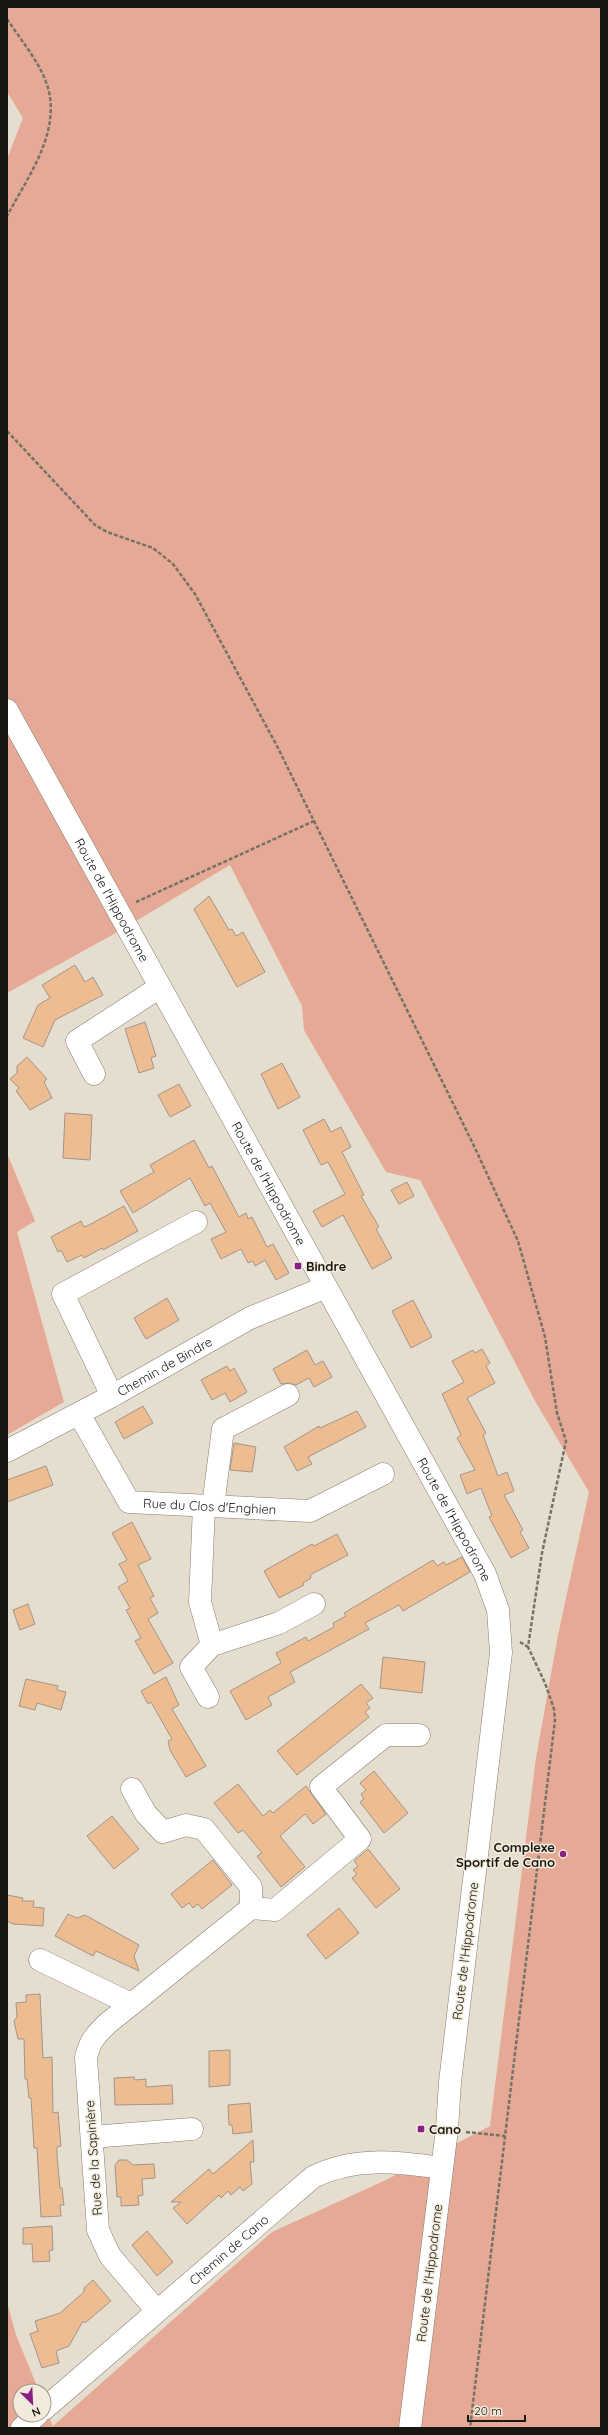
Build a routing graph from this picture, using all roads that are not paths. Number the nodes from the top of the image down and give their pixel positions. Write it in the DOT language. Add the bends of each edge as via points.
graph roads {
  1 [pos="7,710"];
  2 [pos="160,987"];
  3 [pos="94,1074"];
  4 [pos="196,1222"];
  5 [pos="326,1287"];
  6 [pos="288,1395"];
  7 [pos="112,1396"];
  8 [pos="79,1414"];
  9 [pos="7,1451"];
  10 [pos="383,1474"];
  11 [pos="209,1506"];
  12 [pos="314,1604"];
  13 [pos="212,1645"];
  14 [pos="208,1697"];
  15 [pos="419,1735"];
  16 [pos="132,1789"];
  17 [pos="251,1908"];
  18 [pos="40,1960"];
  19 [pos="131,2004"];
  20 [pos="192,2129"];
  21 [pos="92,2137"];
  22 [pos="442,2168"];
  23 [pos="157,2311"];
  24 [pos="52,2401"];
  25 [pos="410,2428"];
  1 -- 2 [label="street, Route de l'Hippodrome"];
  2 -- 3 [label="street" via="77,1041"];
  2 -- 5 [label="street, Route de l'Hippodrome"];
  4 -- 7 [label="street" via="62,1294"];
  5 -- 7 [label="street, Chemin de Bindre" via="250,1318"];
  5 -- 22 [label="street, Route de l'Hippodrome" via="485,1574 498,1610 501,1653"];
  6 -- 11 [label="street" via="223,1429"];
  7 -- 8 [label="street, Chemin de Bindre"];
  8 -- 9 [label="street, Chemin de Bindre"];
  8 -- 11 [label="street, Rue du Clos d'Enghien" via="129,1502"];
  10 -- 11 [label="street, Rue du Clos d'Enghien" via="310,1511"];
  11 -- 13 [label="street" via="200,1602"];
  12 -- 13 [label="street" via="279,1623"];
  13 -- 14 [label="street" via="191,1666"];
  15 -- 17 [label="street" via="386,1735 321,1787 360,1839 275,1910"];
  16 -- 17 [label="street" via="146,1814 163,1832 186,1825 204,1829 251,1887"];
  17 -- 19 [label="street, Rue de la Sapinière"];
  18 -- 19 [label="street"];
  19 -- 21 [label="street, Rue de la Sapinière" via="94,2036 88,2046 86,2058"];
  20 -- 21 [label="street"];
  21 -- 23 [label="street, Rue de la Sapinière" via="98,2230 110,2256"];
  22 -- 23 [label="street, Chemin de Cano" via="374,2161 332,2167 319,2173 300,2186"];
  22 -- 25 [label="street, Route de l'Hippodrome"];
  23 -- 24 [label="street, Chemin de Cano"];
}
